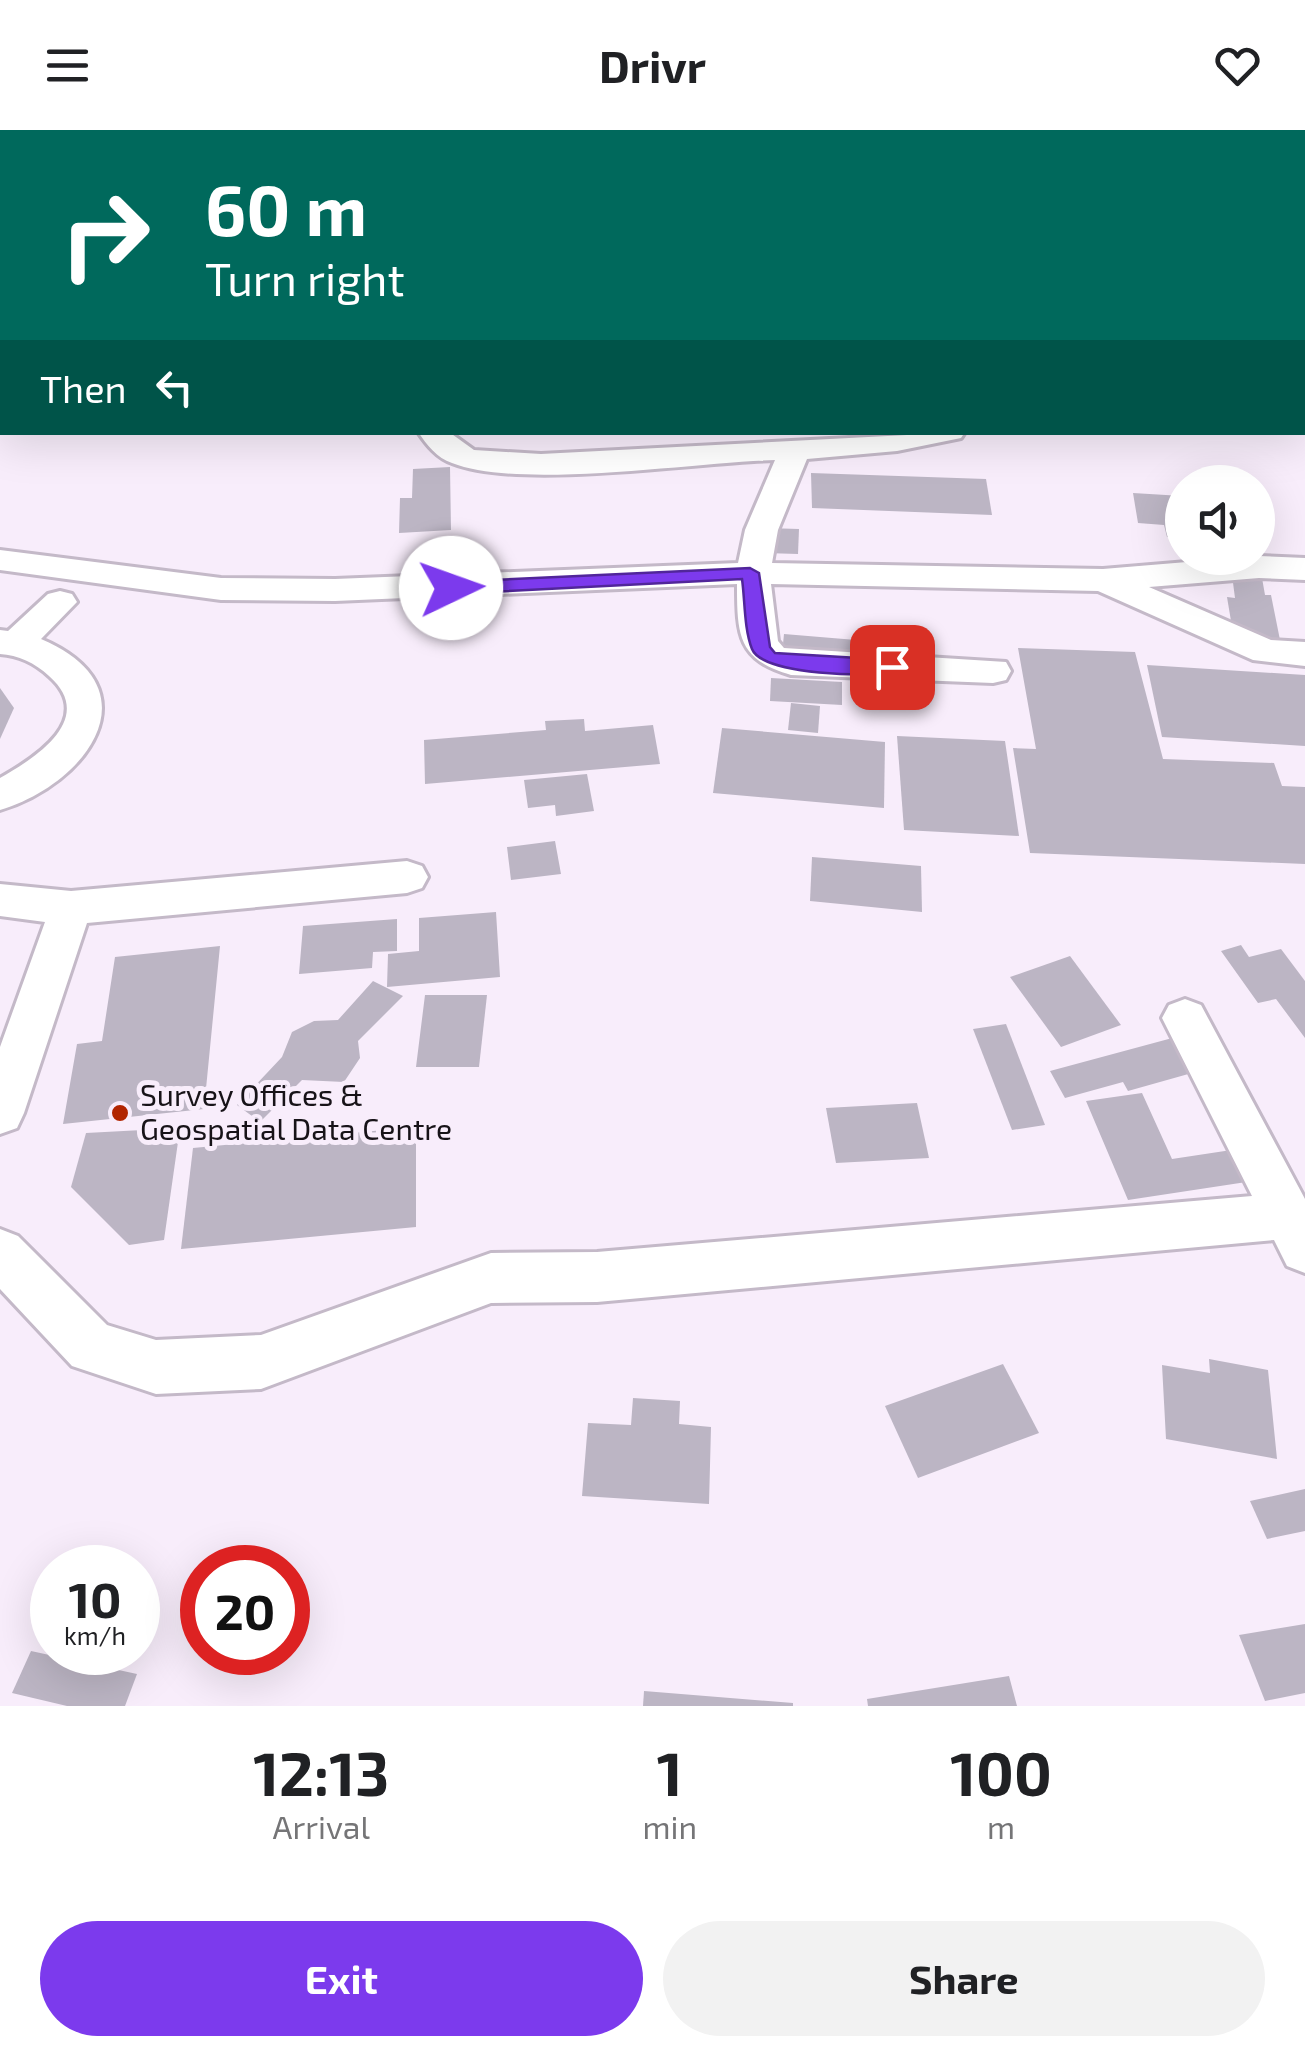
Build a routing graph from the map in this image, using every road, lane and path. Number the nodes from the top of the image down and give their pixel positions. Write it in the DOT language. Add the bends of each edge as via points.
graph roads {
  1 [pos="434,435"];
  2 [pos="939,435"];
  3 [pos="795,451"];
  4 [pos="0,560"];
  5 [pos="1305,570"];
  6 [pos="750,573"];
  7 [pos="1103,580"];
  8 [pos="60,602"];
  9 [pos="9,642"];
  10 [pos="1305,654"];
  11 [pos="993,670"];
  12 [pos="0,796"];
  13 [pos="408,877"];
  14 [pos="0,900"];
  15 [pos="71,908"];
  16 [pos="1186,1018"];
  17 [pos="0,1113"];
  18 [pos="1295,1233"];
  19 [pos="0,1254"];
  1 -- 3 [label="street" via="445,448 473,460"];
  2 -- 3 [label="street"];
  3 -- 6 [label="street"];
  4 -- 6 [label="street" via="222,589 451,588"];
  5 -- 7 [label="street"];
  6 -- 7 [label="street"];
  6 -- 11 [label="street" via="761,648 769,658"];
  7 -- 10 [label="street" via="1266,652"];
  8 -- 9 [label="street"];
  9 -- 12 [label="street" via="50,657 77,679 88,710 79,736 45,773"];
  13 -- 15 [label="street"];
  14 -- 15 [label="street"];
  15 -- 17 [label="street"];
  16 -- 18 [label="street"];
  18 -- 19 [label="street" via="491,1278 261,1362 156,1367 90,1347"];
}
